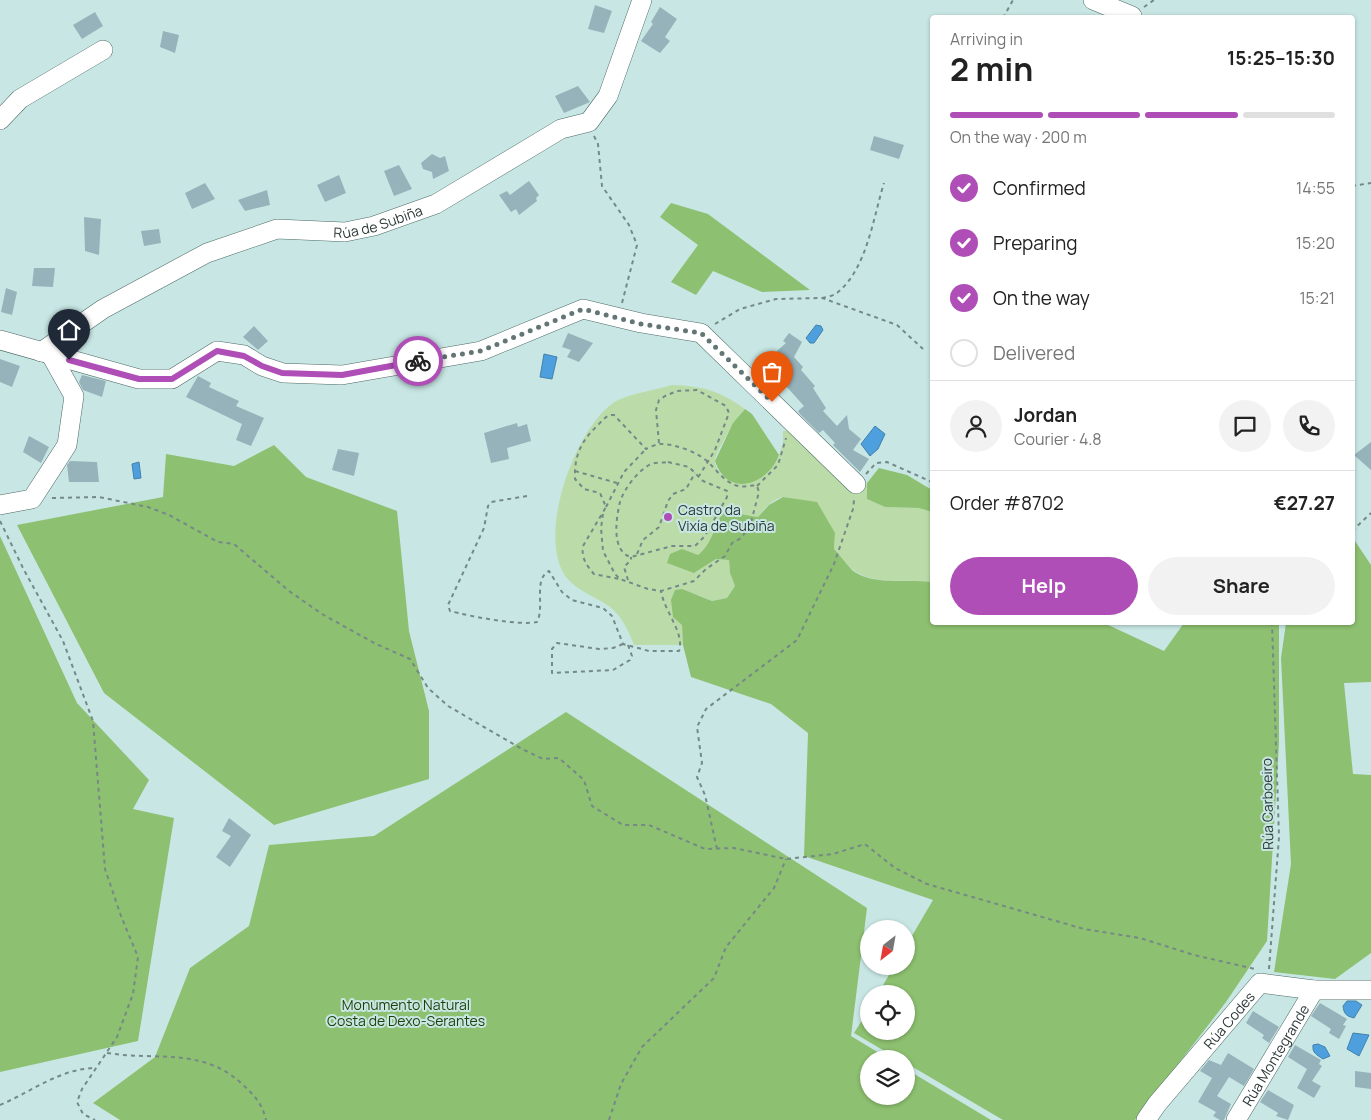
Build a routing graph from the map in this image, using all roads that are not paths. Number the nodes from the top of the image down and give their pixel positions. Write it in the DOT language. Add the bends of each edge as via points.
graph roads {
  1 [pos="642,0"];
  2 [pos="1093,0"];
  3 [pos="1130,15"];
  4 [pos="103,50"];
  5 [pos="0,120"];
  6 [pos="0,340"];
  7 [pos="46,354"];
  8 [pos="855,486"];
  9 [pos="0,504"];
  10 [pos="1314,990"];
  11 [pos="1371,990"];
  12 [pos="1146,1120"];
  13 [pos="1236,1120"];
  1 -- 7 [label="street, Rúa de Subiña" via="608,96 589,122 561,130 436,204 374,226 345,232 277,229 207,253 102,309"];
  2 -- 3 [label="street"];
  4 -- 5 [label="street" via="20,99"];
  6 -- 7 [label="street"];
  7 -- 8 [label="street" via="139,379 172,379 217,351 244,356 282,373 342,375 481,351 583,309 701,333"];
  7 -- 9 [label="street" via="74,396 67,445 32,499"];
  10 -- 11 [label="street, Rúa Codes"];
  10 -- 12 [label="street, Rúa Codes" via="1263,983 1156,1104"];
  10 -- 13 [label="street, Rúa Montegrande"];
}
